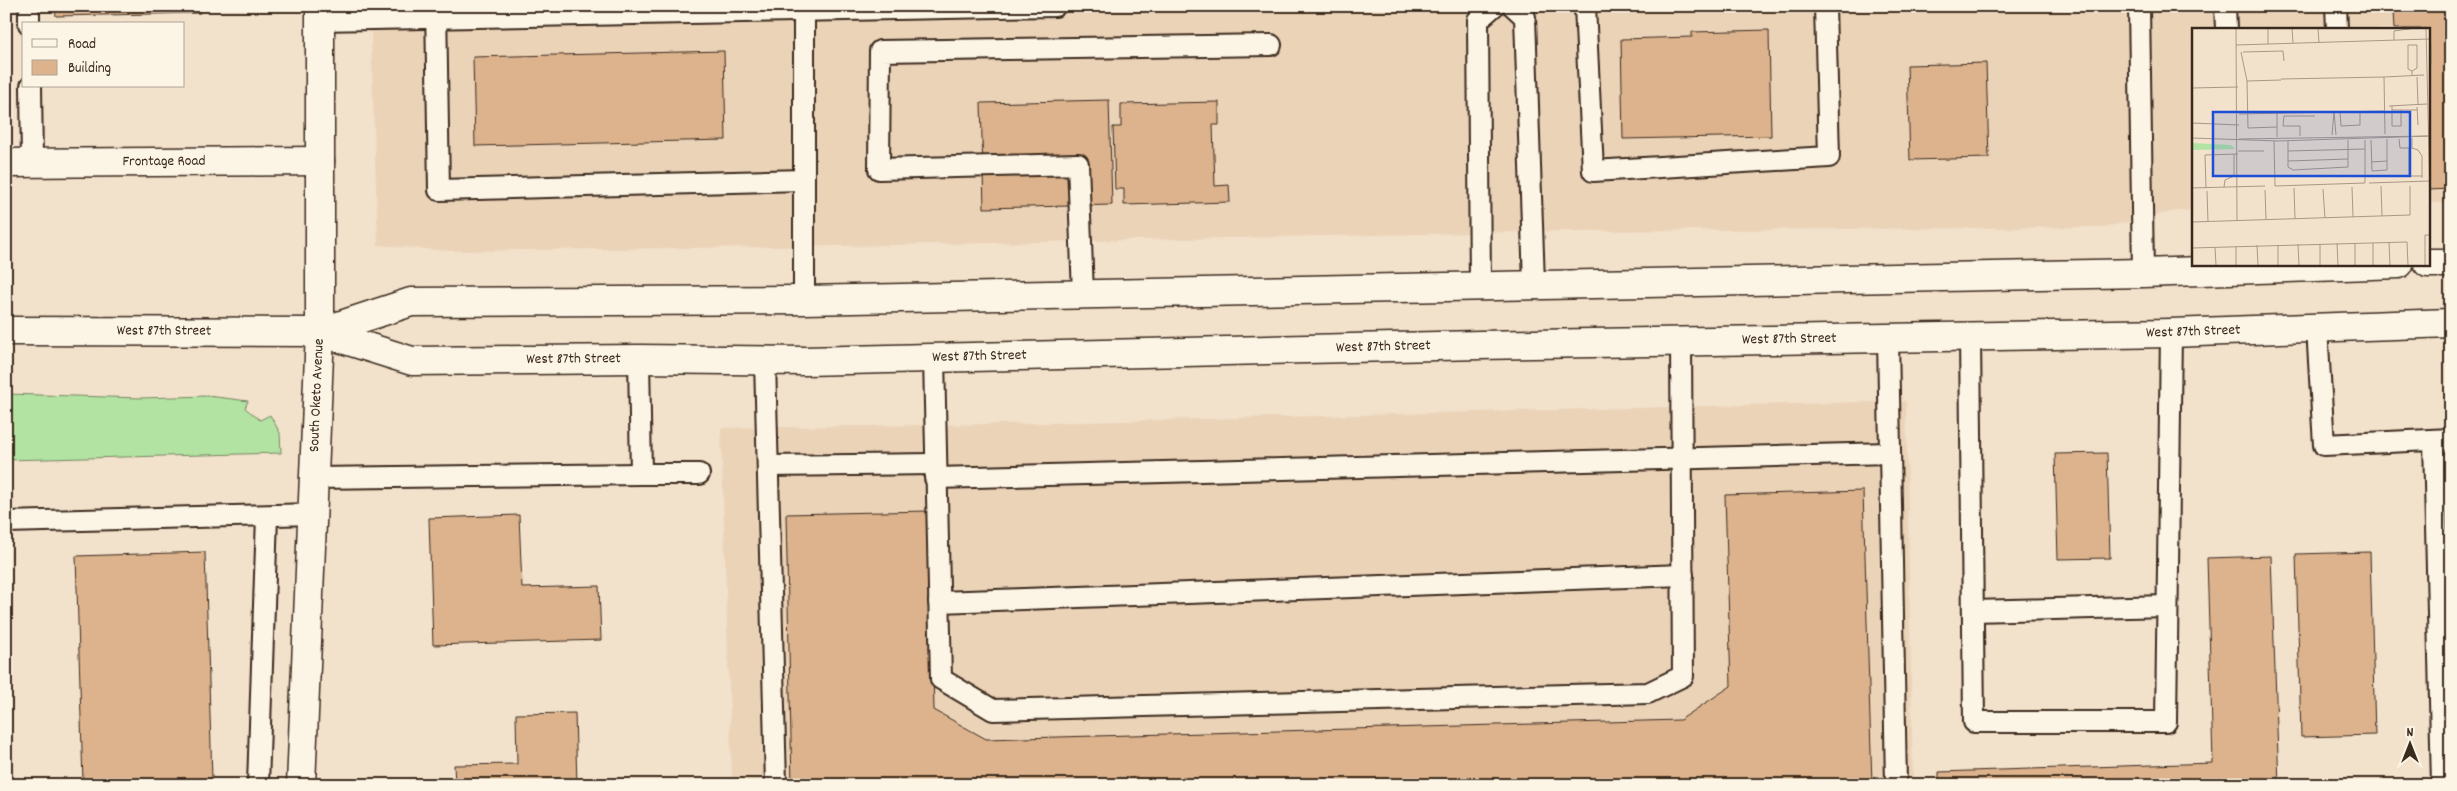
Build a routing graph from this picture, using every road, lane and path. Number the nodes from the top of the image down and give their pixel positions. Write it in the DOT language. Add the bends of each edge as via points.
graph roads {
  1 [pos="1055,6"];
  2 [pos="1494,6"];
  3 [pos="1513,6"];
  4 [pos="1586,6"];
  5 [pos="1825,6"];
  6 [pos="2139,6"];
  7 [pos="2225,6"];
  8 [pos="2336,6"];
  9 [pos="804,11"];
  10 [pos="436,12"];
  11 [pos="320,13"];
  12 [pos="2226,28"];
  13 [pos="2336,28"];
  14 [pos="1271,45"];
  15 [pos="31,88"];
  16 [pos="320,161"];
  17 [pos="19,163"];
  18 [pos="803,180"];
  19 [pos="2451,262"];
  20 [pos="2430,263"];
  21 [pos="2371,265"];
  22 [pos="2143,273"];
  23 [pos="1534,284"];
  24 [pos="1480,285"];
  25 [pos="1083,294"];
  26 [pos="804,300"];
  27 [pos="2451,323"];
  28 [pos="2317,328"];
  29 [pos="6,331"];
  30 [pos="320,332"];
  31 [pos="2171,333"];
  32 [pos="1970,337"];
  33 [pos="1888,338"];
  34 [pos="1681,342"];
  35 [pos="934,358"];
  36 [pos="639,359"];
  37 [pos="766,361"];
  38 [pos="2443,440"];
  39 [pos="1890,453"];
  40 [pos="1682,459"];
  41 [pos="768,466"];
  42 [pos="935,471"];
  43 [pos="641,474"];
  44 [pos="699,474"];
  45 [pos="314,478"];
  46 [pos="312,514"];
  47 [pos="267,516"];
  48 [pos="6,522"];
  49 [pos="1683,575"];
  50 [pos="939,602"];
  51 [pos="2167,606"];
  52 [pos="1973,611"];
  53 [pos="258,785"];
  54 [pos="300,785"];
  55 [pos="776,785"];
  56 [pos="1896,785"];
  57 [pos="2442,785"];
  1 -- 9 [label="lane"];
  2 -- 24 [label="lane" via="1478,20"];
  3 -- 23 [label="lane" via="1525,17"];
  4 -- 5 [label="lane" via="1593,170 1829,158"];
  6 -- 22 [label="lane"];
  7 -- 12 [label="lane"];
  8 -- 13 [label="lane"];
  9 -- 10 [label="lane"];
  9 -- 18 [label="lane"];
  10 -- 11 [label="lane"];
  10 -- 18 [label="lane" via="439,190"];
  11 -- 16 [label="main road, South Oketo Avenue"];
  14 -- 25 [label="lane" via="880,50 879,169 1078,164"];
  15 -- 17 [label="lane"];
  16 -- 17 [label="main road, Frontage Road"];
  16 -- 30 [label="main road, South Oketo Avenue"];
  18 -- 26 [label="lane"];
  19 -- 20 [label="main road"];
  21 -- 22 [label="main road, West 87th Street"];
  22 -- 23 [label="main road, West 87th Street"];
  23 -- 24 [label="main road, West 87th Street"];
  24 -- 25 [label="main road, West 87th Street"];
  25 -- 26 [label="main road, West 87th Street"];
  26 -- 30 [label="main road, West 87th Street" via="411,302"];
  27 -- 28 [label="main road, West 87th Street"];
  28 -- 31 [label="main road, West 87th Street"];
  28 -- 38 [label="lane" via="2324,445"];
  29 -- 30 [label="main road, West 87th Street"];
  30 -- 36 [label="main road, West 87th Street" via="412,361"];
  30 -- 45 [label="main road, South Oketo Avenue"];
  31 -- 32 [label="main road, West 87th Street"];
  31 -- 51 [label="lane"];
  32 -- 33 [label="main road, West 87th Street"];
  32 -- 52 [label="lane"];
  33 -- 34 [label="main road, West 87th Street"];
  33 -- 39 [label="lane"];
  34 -- 35 [label="main road, West 87th Street"];
  34 -- 40 [label="lane"];
  35 -- 37 [label="main road, West 87th Street"];
  35 -- 42 [label="lane"];
  36 -- 37 [label="main road, West 87th Street"];
  36 -- 43 [label="lane"];
  37 -- 41 [label="lane"];
  38 -- 57 [label="lane"];
  39 -- 40 [label="lane"];
  39 -- 56 [label="lane"];
  40 -- 42 [label="lane"];
  40 -- 49 [label="lane"];
  41 -- 42 [label="lane"];
  41 -- 55 [label="lane"];
  42 -- 50 [label="lane"];
  43 -- 44 [label="lane"];
  43 -- 45 [label="lane"];
  45 -- 46 [label="main road, South Oketo Avenue"];
  46 -- 47 [label="lane"];
  46 -- 54 [label="main road, South Oketo Avenue"];
  47 -- 48 [label="lane"];
  47 -- 53 [label="lane"];
  49 -- 50 [label="lane"];
  49 -- 50 [label="lane" via="1683,676 1648,693 993,710 941,679"];
  51 -- 52 [label="lane"];
  51 -- 52 [label="lane" via="2166,722 1974,722"];
}
